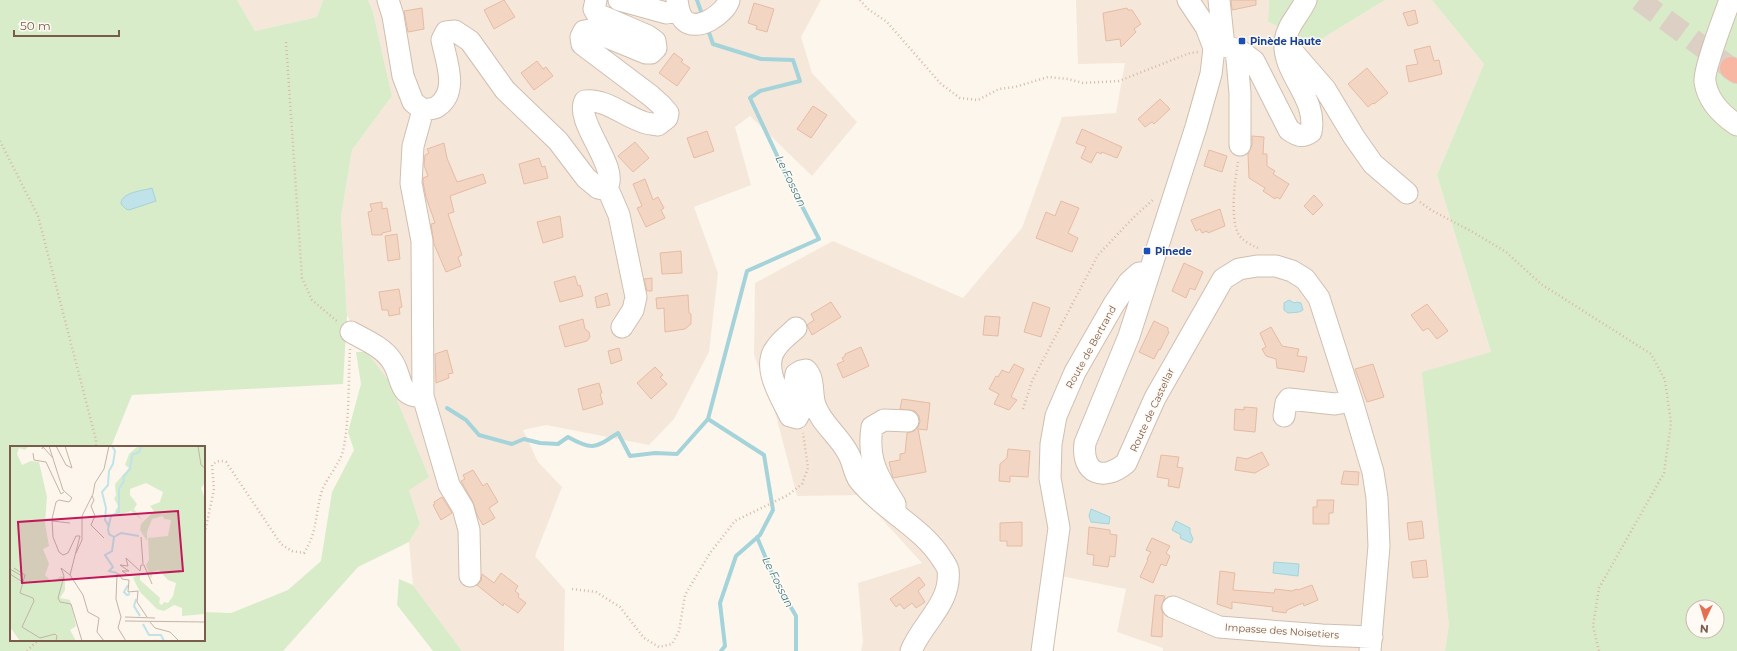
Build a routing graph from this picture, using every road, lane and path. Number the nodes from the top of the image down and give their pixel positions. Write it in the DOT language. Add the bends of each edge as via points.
graph roads {
  1 [pos="388,0"];
  2 [pos="596,0"];
  3 [pos="619,0"];
  4 [pos="729,0"];
  5 [pos="860,0"];
  6 [pos="1188,0"];
  7 [pos="1219,0"];
  8 [pos="1306,0"];
  9 [pos="1730,0"];
  10 [pos="678,5"];
  11 [pos="286,42"];
  12 [pos="1225,48"];
  13 [pos="1285,52"];
  14 [pos="423,110"];
  15 [pos="1737,125"];
  16 [pos="0,141"];
  17 [pos="1240,145"];
  18 [pos="607,188"];
  19 [pos="1407,193"];
  20 [pos="1158,196"];
  21 [pos="1276,266"];
  22 [pos="1148,273"];
  23 [pos="622,327"];
  24 [pos="796,328"];
  25 [pos="352,332"];
  26 [pos="423,396"];
  27 [pos="1352,401"];
  28 [pos="1023,409"];
  29 [pos="1284,416"];
  30 [pos="797,418"];
  31 [pos="908,421"];
  32 [pos="96,446"];
  33 [pos="895,513"];
  34 [pos="205,532"];
  35 [pos="470,576"];
  36 [pos="572,589"];
  37 [pos="1172,607"];
  38 [pos="37,641"];
  39 [pos="1371,644"];
  40 [pos="27,651"];
  41 [pos="911,651"];
  42 [pos="1042,651"];
  43 [pos="1599,651"];
  1 -- 14 [label="street" via="403,76 412,102"];
  2 -- 18 [label="street" via="594,9 597,14 648,36 655,41 656,48 651,53 646,52 590,30 584,31 581,37 582,44 651,96 668,113 667,118 658,125 645,123 601,103 585,101 584,112 609,170"];
  3 -- 10 [label="street" via="666,13"];
  4 -- 10 [label="street" via="727,6 706,21 690,24 683,20"];
  5 -- 12 [label="path" via="887,22 941,84 960,98 978,100 999,89 1048,77 1083,83 1119,81 1190,53"];
  6 -- 12 [label="street, Route de Castellar" via="1206,27"];
  7 -- 12 [label="street"];
  8 -- 13 [label="street" via="1291,23 1285,40"];
  9 -- 15 [label="street" via="1705,81 1714,105"];
  11 -- 25 [label="path" via="302,278 312,300"];
  12 -- 13 [label="street" via="1254,61 1289,130 1297,136 1305,136 1311,132 1313,121 1306,97"];
  12 -- 17 [label="street" via="1240,93"];
  12 -- 22 [label="street, Route de Castellar" via="1211,74"];
  13 -- 19 [label="street" via="1292,51 1325,89 1373,164"];
  14 -- 18 [label="street" via="438,107 448,96 450,78 442,40 446,32 455,30 470,41 505,90 558,141 586,178 598,188"];
  14 -- 26 [label="street" via="413,146 411,183 422,241"];
  16 -- 32 [label="path" via="38,216"];
  17 -- 21 [label="path" via="1233,206 1238,233 1248,243 1276,254"];
  18 -- 23 [label="street" via="618,215 636,297 633,310"];
  19 -- 43 [label="path" via="1431,210 1506,252 1541,284 1651,354 1665,380 1671,423 1664,473 1599,588 1593,626"];
  20 -- 28 [label="path" via="1098,255 1032,381"];
  21 -- 22 [label="street, Route de Castellar" via="1239,269 1223,279 1155,398 1126,464 1108,474 1098,474 1088,465 1083,455 1085,443 1129,336"];
  21 -- 27 [label="street, Route de Castellar" via="1305,279 1319,298"];
  22 -- 42 [label="street, Route de Bertrand" via="1139,273 1129,282 1114,304 1075,372 1056,416 1051,444 1050,478 1059,528"];
  24 -- 30 [label="street" via="775,348 770,361 774,381 790,416"];
  25 -- 26 [label="street" via="377,346 392,361 405,391 414,397"];
  25 -- 34 [label="path" via="343,452 321,494 316,527 304,552 292,551 281,544 226,462 216,462 212,465 214,489"];
  26 -- 35 [label="street" via="449,485 463,508 469,530"];
  27 -- 29 [label="street" via="1335,404 1290,399 1286,403"];
  27 -- 39 [label="street, Route de Castellar" via="1373,472 1377,498 1379,546"];
  30 -- 33 [label="street" via="800,412 794,388 796,374 806,370 811,375 815,405 849,454 858,478 871,494"];
  30 -- 36 [label="path" via="803,433 808,468 802,484 788,495 734,521 710,553 685,595 679,631 672,644 659,647 644,638 620,606 596,592"];
  31 -- 33 [label="street" via="884,420 872,427 869,443 877,475 895,504"];
  33 -- 41 [label="street" via="934,546 948,569 947,588 939,609 914,642"];
  37 -- 39 [label="street, Impasse des Noisetiers" via="1219,627 1322,635"];
  38 -- 40 [label="path"];
}
